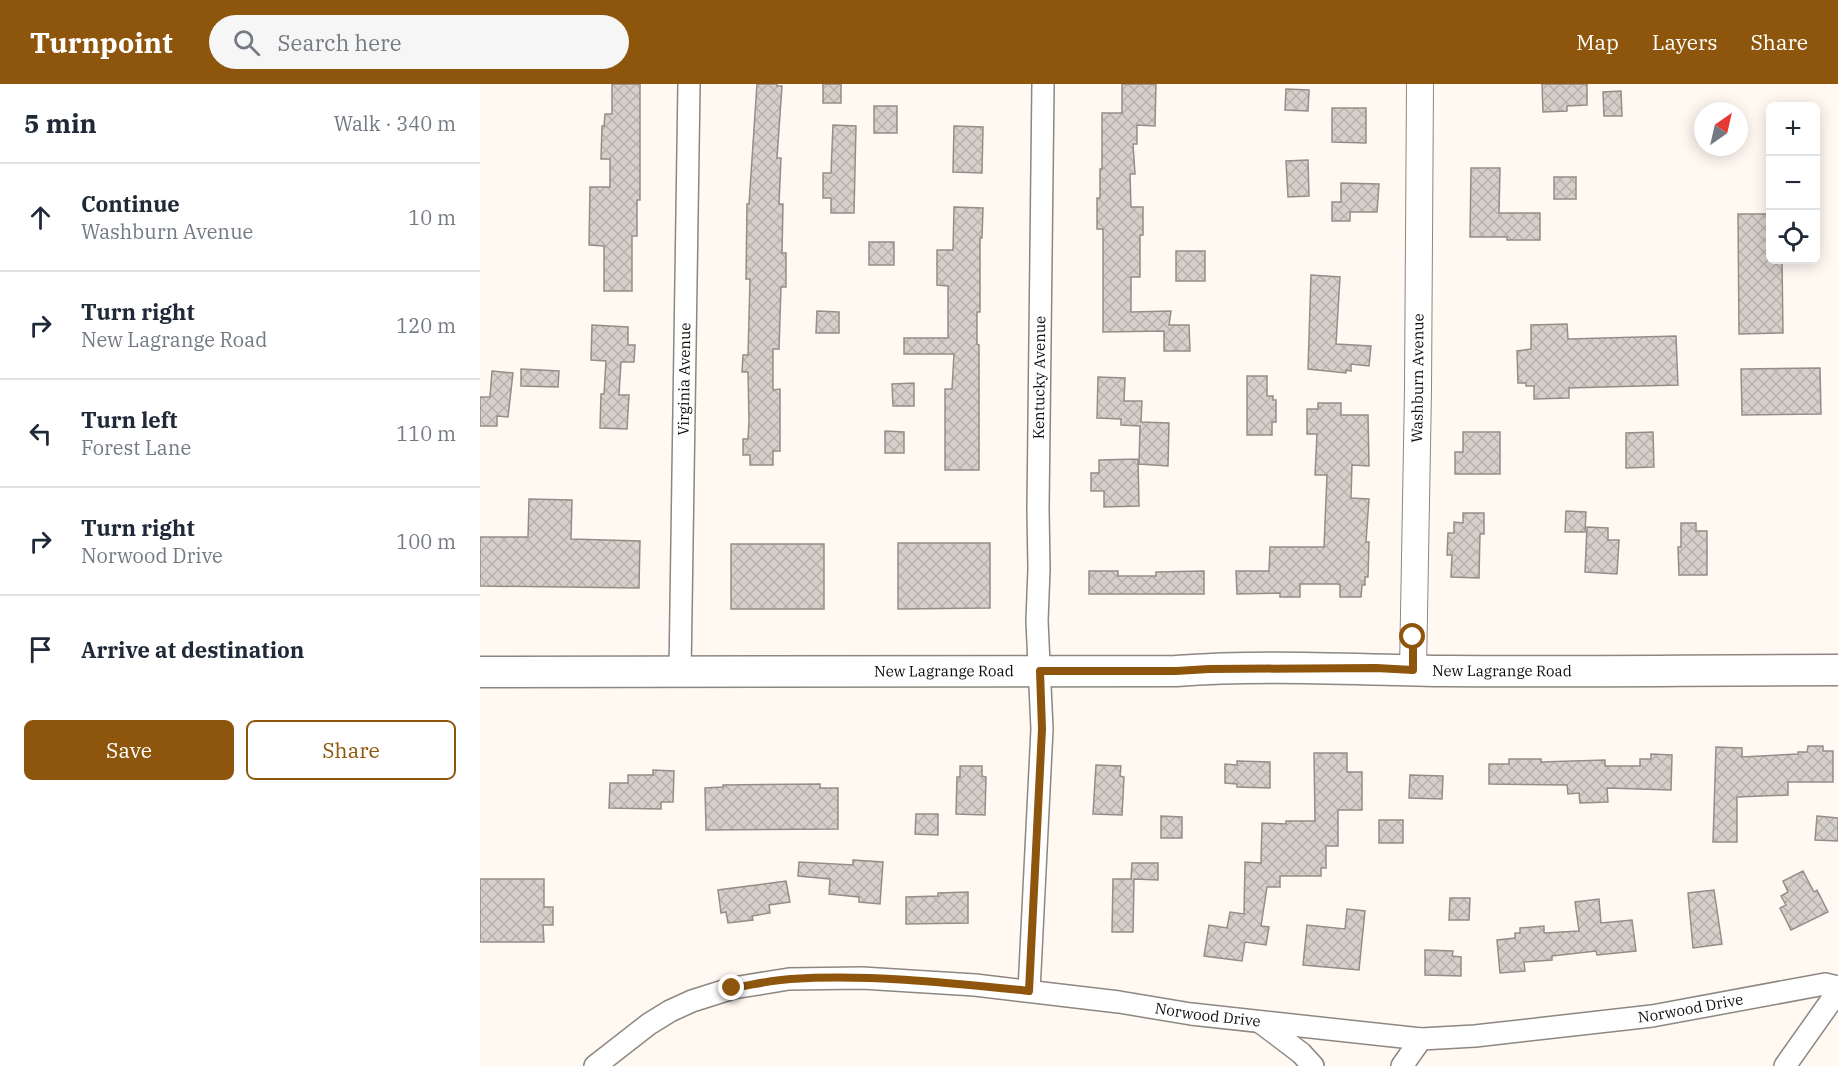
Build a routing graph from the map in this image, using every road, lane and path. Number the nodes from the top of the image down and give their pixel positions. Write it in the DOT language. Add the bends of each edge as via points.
graph roads {
  1 [pos="689,84"];
  2 [pos="1043,84"];
  3 [pos="1420,84"];
  4 [pos="1413,670"];
  5 [pos="1838,670"];
  6 [pos="1040,671"];
  7 [pos="480,672"];
  8 [pos="680,673"];
  9 [pos="1838,987"];
  10 [pos="1029,991"];
  11 [pos="1838,991"];
  12 [pos="1260,1022"];
  13 [pos="1421,1039"];
  14 [pos="595,1066"];
  15 [pos="1313,1066"];
  16 [pos="1402,1066"];
  17 [pos="1785,1066"];
  1 -- 8 [label="street, Virginia Avenue"];
  2 -- 6 [label="street, Kentucky Avenue"];
  3 -- 4 [label="street, Washburn Avenue"];
  4 -- 5 [label="main road, New Lagrange Road"];
  4 -- 6 [label="main road, New Lagrange Road"];
  6 -- 8 [label="main road, New Lagrange Road"];
  6 -- 10 [label="street, Kentucky Avenue" via="1042,729"];
  7 -- 8 [label="main road, New Lagrange Road"];
  9 -- 13 [label="street, Norwood Drive" via="1825,984 1652,1016"];
  10 -- 12 [label="street, Norwood Drive"];
  10 -- 14 [label="street, Norwood Drive" via="835,978 789,979 732,988 670,1011"];
  11 -- 17 [label="street"];
  12 -- 13 [label="street, Norwood Drive"];
  12 -- 15 [label="street"];
  13 -- 16 [label="street"];
}
